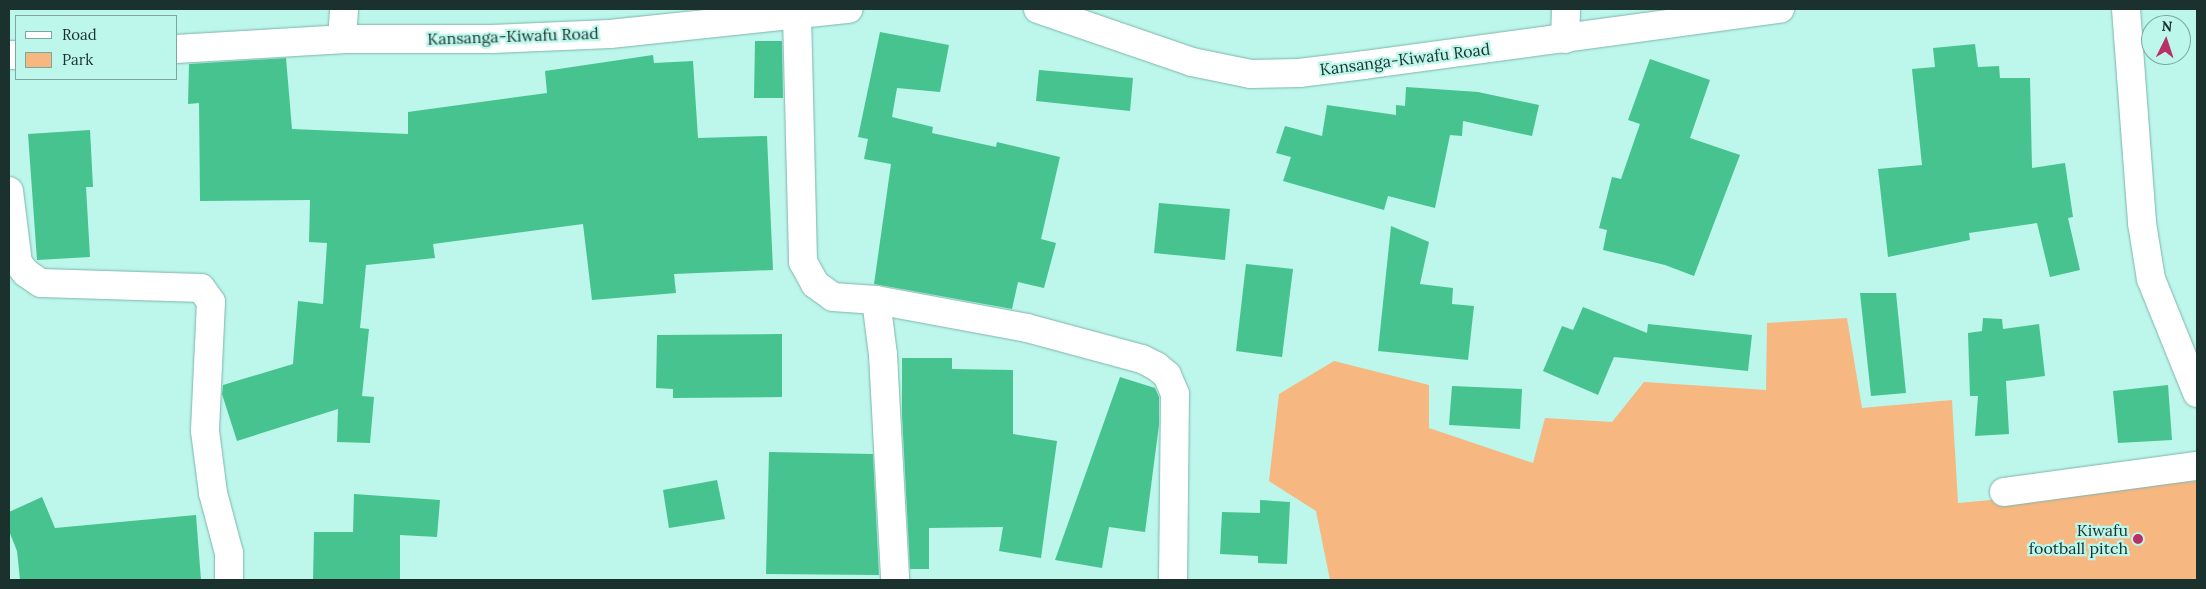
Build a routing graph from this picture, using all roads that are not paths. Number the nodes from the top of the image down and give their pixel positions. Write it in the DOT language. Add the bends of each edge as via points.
graph roads {
  1 [pos="344,9"];
  2 [pos="849,9"];
  3 [pos="1038,9"];
  4 [pos="1566,9"];
  5 [pos="1780,9"];
  6 [pos="2126,9"];
  7 [pos="797,15"];
  8 [pos="342,39"];
  9 [pos="1565,39"];
  10 [pos="178,49"];
  11 [pos="9,191"];
  12 [pos="876,300"];
  13 [pos="2197,393"];
  14 [pos="2197,466"];
  15 [pos="2004,492"];
  16 [pos="229,580"];
  17 [pos="896,580"];
  18 [pos="1173,580"];
  1 -- 8 [label="street"];
  2 -- 7 [label="street, Kansanga-Kiwafu Road"];
  3 -- 9 [label="street, Kansanga-Kiwafu Road" via="1192,62 1251,74 1299,73"];
  4 -- 9 [label="street"];
  5 -- 9 [label="street, Kansanga-Kiwafu Road"];
  6 -- 13 [label="street" via="2142,223 2151,279"];
  7 -- 8 [label="street, Kansanga-Kiwafu Road" via="610,34 492,39"];
  7 -- 12 [label="street" via="803,262 815,284 834,297"];
  8 -- 10 [label="street, Kansanga-Kiwafu Road"];
  11 -- 16 [label="street" via="18,264 26,274 41,283 201,288 211,302 205,431 213,493 229,553"];
  12 -- 17 [label="street" via="883,355"];
  12 -- 18 [label="street" via="1027,328 1142,359 1167,375 1175,394"];
  14 -- 15 [label="street"];
}
